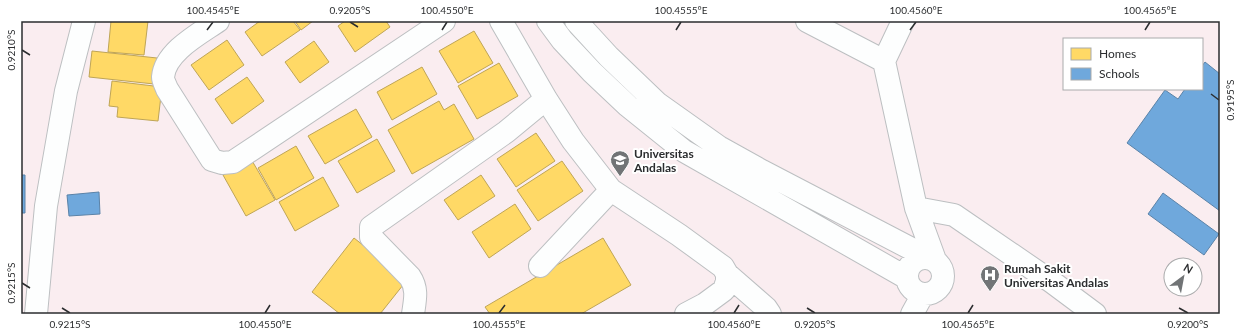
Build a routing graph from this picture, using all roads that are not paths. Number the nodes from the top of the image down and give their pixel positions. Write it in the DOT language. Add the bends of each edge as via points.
graph roads {
  1 [pos="84,21"];
  2 [pos="218,21"];
  3 [pos="444,21"];
  4 [pos="501,21"];
  5 [pos="548,21"];
  6 [pos="576,21"];
  7 [pos="807,21"];
  8 [pos="903,21"];
  9 [pos="884,61"];
  10 [pos="546,99"];
  11 [pos="611,190"];
  12 [pos="916,208"];
  13 [pos="931,258"];
  14 [pos="540,266"];
  15 [pos="727,274"];
  16 [pos="907,278"];
  17 [pos="923,294"];
  18 [pos="36,314"];
  19 [pos="413,314"];
  20 [pos="686,314"];
  21 [pos="770,314"];
  22 [pos="912,314"];
  23 [pos="1095,314"];
  1 -- 18 [label="street" via="66,91 46,206"];
  2 -- 3 [label="street" via="176,51 163,78 167,89 212,160 222,163 233,162"];
  4 -- 10 [label="street"];
  5 -- 16 [label="street" via="592,72 628,106 684,151"];
  6 -- 13 [label="street" via="657,103 719,147"];
  7 -- 9 [label="street"];
  8 -- 9 [label="street"];
  9 -- 12 [label="street"];
  10 -- 11 [label="street" via="573,141"];
  10 -- 19 [label="street" via="506,132 371,228 371,237 410,276 414,284 416,290"];
  11 -- 14 [label="street"];
  11 -- 15 [label="street" via="679,235 723,267"];
  12 -- 13 [label="street"];
  12 -- 23 [label="street" via="954,215"];
  13 -- 16 [label="street" via="919,258 912,263"];
  13 -- 17 [label="street" via="941,266 944,274 935,291"];
  15 -- 20 [label="street" via="724,290"];
  15 -- 21 [label="street"];
  16 -- 17 [label="street" via="915,291"];
  17 -- 22 [label="street"];
}
